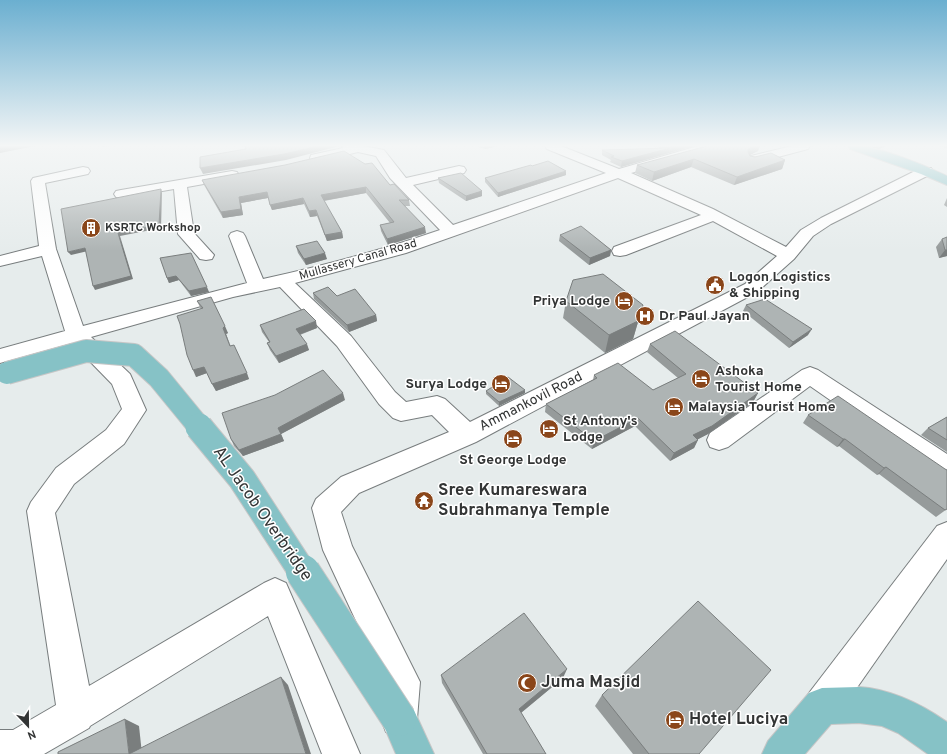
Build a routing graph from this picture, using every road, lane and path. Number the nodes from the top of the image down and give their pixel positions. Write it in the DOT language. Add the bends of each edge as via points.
graph roads {
  1 [pos="41,181"];
  2 [pos="201,181"];
  3 [pos="412,181"];
  4 [pos="595,181"];
  5 [pos="639,181"];
  6 [pos="906,181"];
  7 [pos="404,183"];
  8 [pos="180,185"];
  9 [pos="120,194"];
  10 [pos="714,215"];
  11 [pos="451,232"];
  12 [pos="238,236"];
  13 [pos="48,249"];
  14 [pos="620,251"];
  15 [pos="206,255"];
  16 [pos="788,255"];
  17 [pos="0,261"];
  18 [pos="284,280"];
  19 [pos="256,286"];
  20 [pos="76,335"];
  21 [pos="0,356"];
  22 [pos="0,375"];
  23 [pos="467,435"];
  24 [pos="719,440"];
  25 [pos="947,467"];
  26 [pos="947,535"];
  27 [pos="822,706"];
  28 [pos="76,715"];
  29 [pos="399,719"];
  30 [pos="947,745"];
  31 [pos="12,751"];
  32 [pos="341,754"];
  33 [pos="415,754"];
  34 [pos="781,754"];
  1 -- 13 [label="street" via="38,182"];
  2 -- 8 [label="street"];
  3 -- 7 [label="street"];
  4 -- 11 [label="street, Mullassery Canal Road"];
  5 -- 10 [label="street"];
  6 -- 16 [label="street, Ammankovil Road" via="826,221 807,233"];
  7 -- 11 [label="street"];
  8 -- 9 [label="street"];
  8 -- 15 [label="street" via="186,234"];
  10 -- 14 [label="street"];
  10 -- 16 [label="street"];
  11 -- 18 [label="street, Mullassery Canal Road" via="400,249"];
  12 -- 19 [label="street"];
  13 -- 17 [label="street"];
  13 -- 20 [label="street"];
  16 -- 23 [label="street, Ammankovil Road" via="751,288"];
  18 -- 19 [label="street, Mullassery Canal Road"];
  18 -- 23 [label="street" via="344,341 400,412 437,405"];
  19 -- 20 [label="street, Mullassery Canal Road"];
  20 -- 21 [label="street, Mullassery Canal Road"];
  20 -- 28 [label="street" via="122,380 134,410 115,437 65,476 41,511"];
  22 -- 29 [label="main road, AL Jacob Overbridge, bridge" via="86,351 134,355 159,378 242,479"];
  23 -- 29 [label="street, Ammankovil Road" via="350,485 326,508 338,550 403,682"];
  24 -- 25 [label="street" via="810,375"];
  26 -- 27 [label="street"];
  27 -- 30 [label="main road" via="871,706 895,712 921,725"];
  27 -- 34 [label="main road"];
  28 -- 31 [label="street"];
  28 -- 32 [label="street" via="275,594"];
  29 -- 33 [label="main road, AL Jacob Overbridge"];
}
